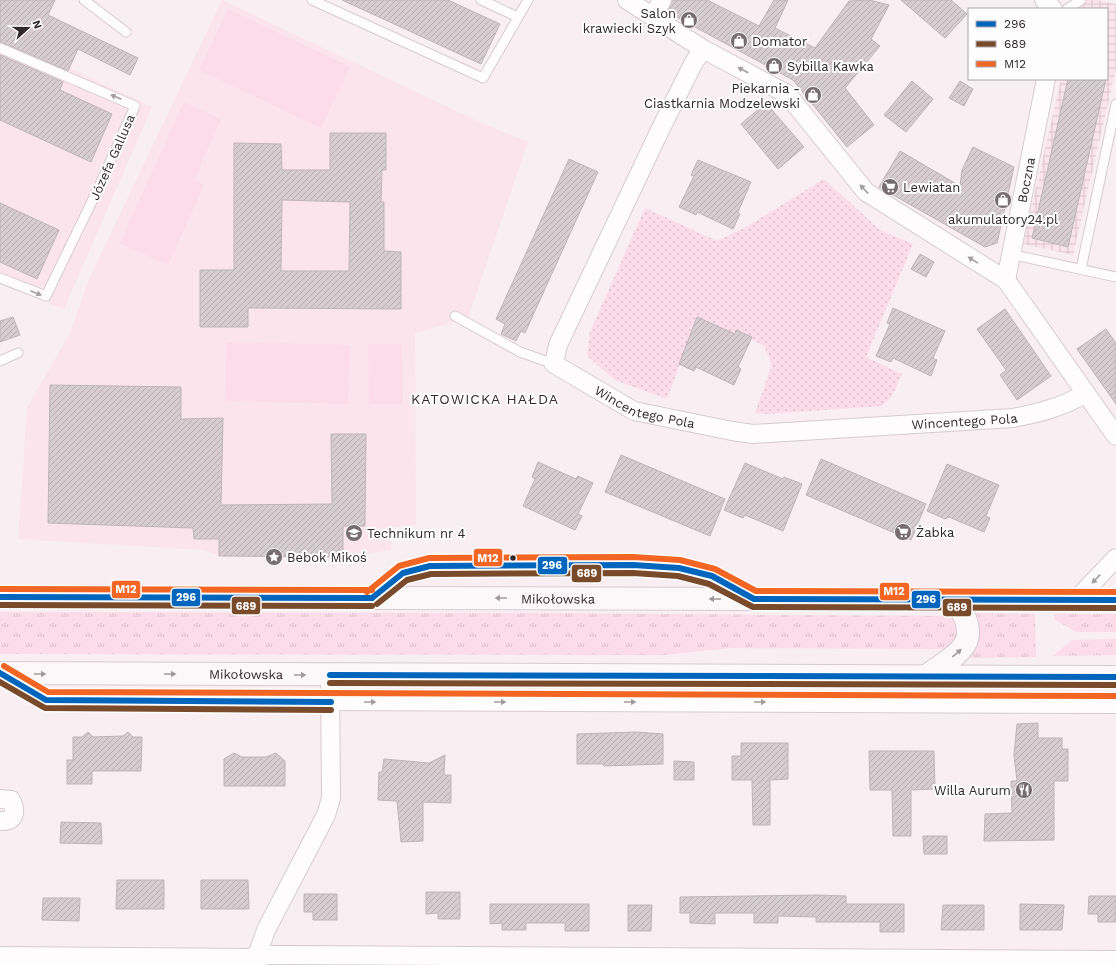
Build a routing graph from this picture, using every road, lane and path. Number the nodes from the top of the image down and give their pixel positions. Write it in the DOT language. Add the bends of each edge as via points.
graph roads {
  1 [pos="84,0"];
  2 [pos="312,0"];
  3 [pos="481,0"];
  4 [pos="528,0"];
  5 [pos="626,0"];
  6 [pos="662,0"];
  7 [pos="1044,0"];
  8 [pos="1081,0"];
  9 [pos="1052,8"];
  10 [pos="1069,8"];
  11 [pos="518,17"];
  12 [pos="653,17"];
  13 [pos="126,32"];
  14 [pos="0,48"];
  15 [pos="703,49"];
  16 [pos="1046,80"];
  17 [pos="1116,104"];
  18 [pos="1010,254"];
  19 [pos="1081,269"];
  20 [pos="1116,277"];
  21 [pos="1006,280"];
  22 [pos="1,281"];
  23 [pos="455,316"];
  24 [pos="18,354"];
  25 [pos="0,361"];
  26 [pos="554,364"];
  27 [pos="1086,393"];
  28 [pos="1116,436"];
  29 [pos="1116,558"];
  30 [pos="0,597"];
  31 [pos="372,598"];
  32 [pos="754,599"];
  33 [pos="956,600"];
  34 [pos="1076,600"];
  35 [pos="1116,600"];
  36 [pos="0,673"];
  37 [pos="330,675"];
  38 [pos="926,676"];
  39 [pos="1116,677"];
  40 [pos="331,702"];
  41 [pos="1116,704"];
  42 [pos="0,799"];
  43 [pos="0,821"];
  44 [pos="0,956"];
  45 [pos="254,958"];
  46 [pos="1116,960"];
  1 -- 13 [label="lane"];
  2 -- 11 [label="lane" via="483,78"];
  3 -- 11 [label="lane"];
  4 -- 11 [label="lane"];
  5 -- 12 [label="street"];
  6 -- 12 [label="street"];
  7 -- 9 [label="street"];
  8 -- 10 [label="lane"];
  12 -- 15 [label="street"];
  22 -- 14 [label="lane, Józefa Gallusa, one-way" via="46,296 135,106"];
  21 -- 15 [label="street, one-way" via="866,192 787,94"];
  15 -- 26 [label="street" via="661,128 558,345"];
  16 -- 18 [label="street, Boczna"];
  17 -- 19 [label="lane"];
  18 -- 19 [label="lane"];
  18 -- 21 [label="street, Boczna"];
  19 -- 20 [label="lane"];
  21 -- 27 [label="street"];
  23 -- 26 [label="lane" via="520,352"];
  24 -- 25 [label="lane"];
  26 -- 27 [label="street, Wincentego Pola" via="634,411 753,434 1013,418 1046,412"];
  27 -- 28 [label="street"];
  29 -- 34 [label="street, one-way"];
  30 -- 31 [label="main road, Mikołowska"];
  32 -- 31 [label="main road, Mikołowska, one-way"];
  31 -- 32 [label="lane" via="403,573 430,566 517,564 680,568 712,576"];
  32 -- 33 [label="main road, Mikołowska"];
  33 -- 34 [label="main road, Mikołowska"];
  38 -- 33 [label="main road, one-way" via="958,653 967,641 968,620"];
  34 -- 35 [label="main road, Mikołowska"];
  36 -- 37 [label="main road, Mikołowska, one-way"];
  36 -- 40 [label="street, Mikołowska" via="46,700"];
  37 -- 38 [label="main road, Mikołowska"];
  37 -- 40 [label="street"];
  38 -- 39 [label="main road, Mikołowska"];
  40 -- 41 [label="street, Mikołowska, one-way"];
  40 -- 45 [label="street" via="331,798 326,814"];
  42 -- 43 [label="street" via="11,800 15,812 13,818 8,821"];
  44 -- 45 [label="street"];
  45 -- 46 [label="street" via="289,955"];
}
